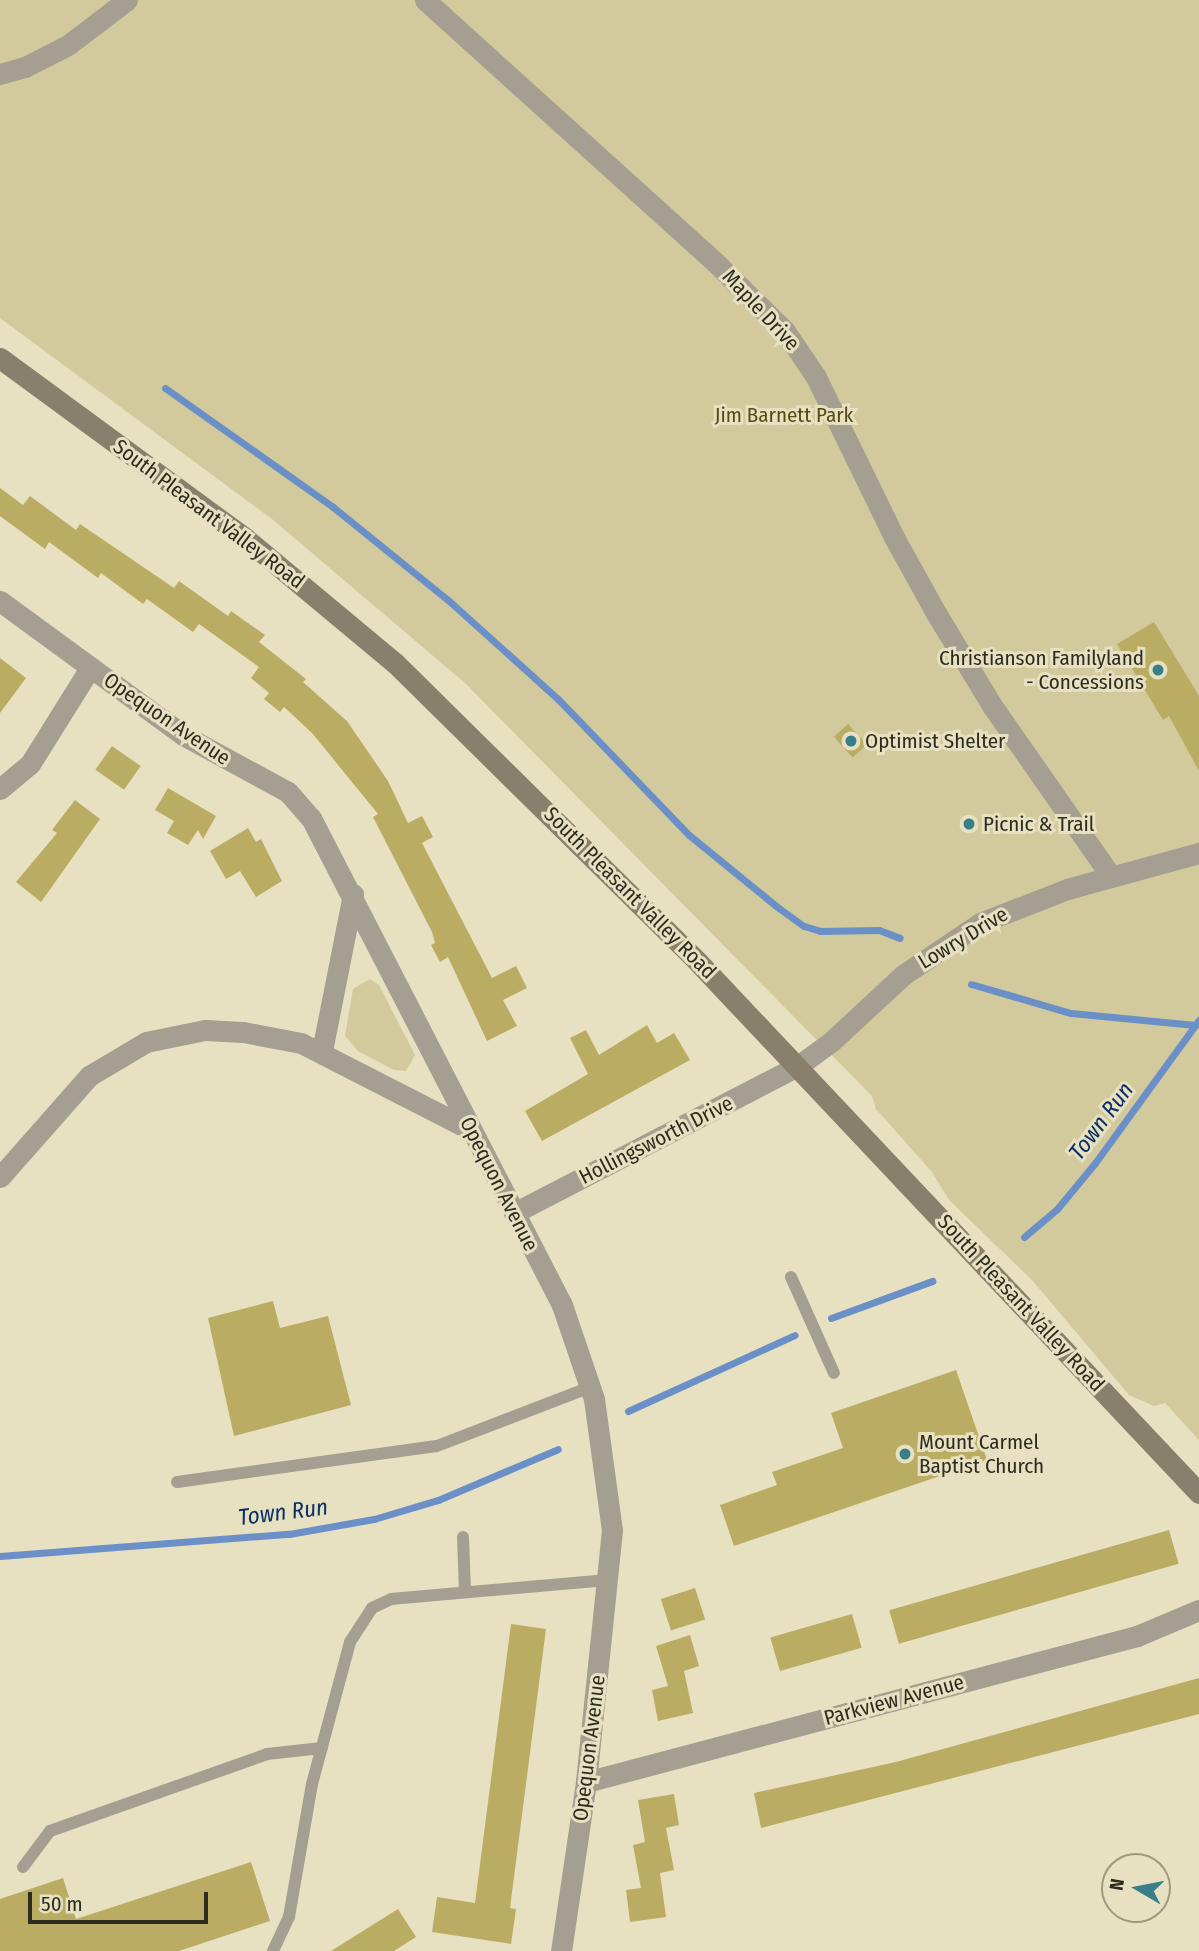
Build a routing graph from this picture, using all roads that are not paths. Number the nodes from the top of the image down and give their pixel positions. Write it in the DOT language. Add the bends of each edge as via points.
graph roads {
  1 [pos="127,0"];
  2 [pos="425,0"];
  3 [pos="0,74"];
  4 [pos="0,358"];
  5 [pos="0,601"];
  6 [pos="90,668"];
  7 [pos="0,789"];
  8 [pos="1199,853"];
  9 [pos="1111,876"];
  10 [pos="353,894"];
  11 [pos="322,1051"];
  12 [pos="798,1066"];
  13 [pos="471,1130"];
  14 [pos="0,1177"];
  15 [pos="514,1213"];
  16 [pos="791,1277"];
  17 [pos="834,1373"];
  18 [pos="591,1387"];
  19 [pos="177,1482"];
  20 [pos="1199,1493"];
  21 [pos="463,1537"];
  22 [pos="610,1580"];
  23 [pos="466,1592"];
  24 [pos="1199,1610"];
  25 [pos="322,1748"];
  26 [pos="586,1782"];
  27 [pos="23,1867"];
  28 [pos="273,1951"];
  29 [pos="561,1951"];
  1 -- 3 [label="street" via="68,45"];
  2 -- 9 [label="street, Maple Drive" via="785,331 816,377 936,613 1015,741"];
  4 -- 12 [label="main road, South Pleasant Valley Road" via="246,539 385,654 568,830"];
  5 -- 6 [label="street, Opequon Avenue"];
  6 -- 7 [label="street" via="30,764"];
  6 -- 10 [label="street, Opequon Avenue" via="183,735 288,792 311,818"];
  8 -- 9 [label="street, Lowry Drive"];
  9 -- 12 [label="street, Lowry Drive" via="1029,901 960,935 903,975"];
  10 -- 11 [label="street"];
  10 -- 13 [label="street, Opequon Avenue"];
  11 -- 13 [label="street"];
  11 -- 14 [label="street" via="243,1031 205,1030 146,1042 89,1076 68,1095"];
  12 -- 15 [label="street, Hollingsworth Drive"];
  12 -- 20 [label="main road, South Pleasant Valley Road"];
  13 -- 15 [label="street, Opequon Avenue"];
  15 -- 18 [label="street, Opequon Avenue" via="562,1306"];
  16 -- 17 [label="lane"];
  18 -- 19 [label="lane" via="437,1446"];
  18 -- 22 [label="street, Opequon Avenue" via="607,1464"];
  21 -- 23 [label="lane"];
  22 -- 23 [label="lane"];
  22 -- 26 [label="street, Opequon Avenue"];
  23 -- 25 [label="lane" via="391,1599 372,1608 350,1642"];
  24 -- 26 [label="street, Parkview Avenue" via="1138,1636"];
  25 -- 27 [label="lane" via="267,1754 50,1831"];
  25 -- 28 [label="lane" via="289,1917"];
  26 -- 29 [label="street, Opequon Avenue"];
}
